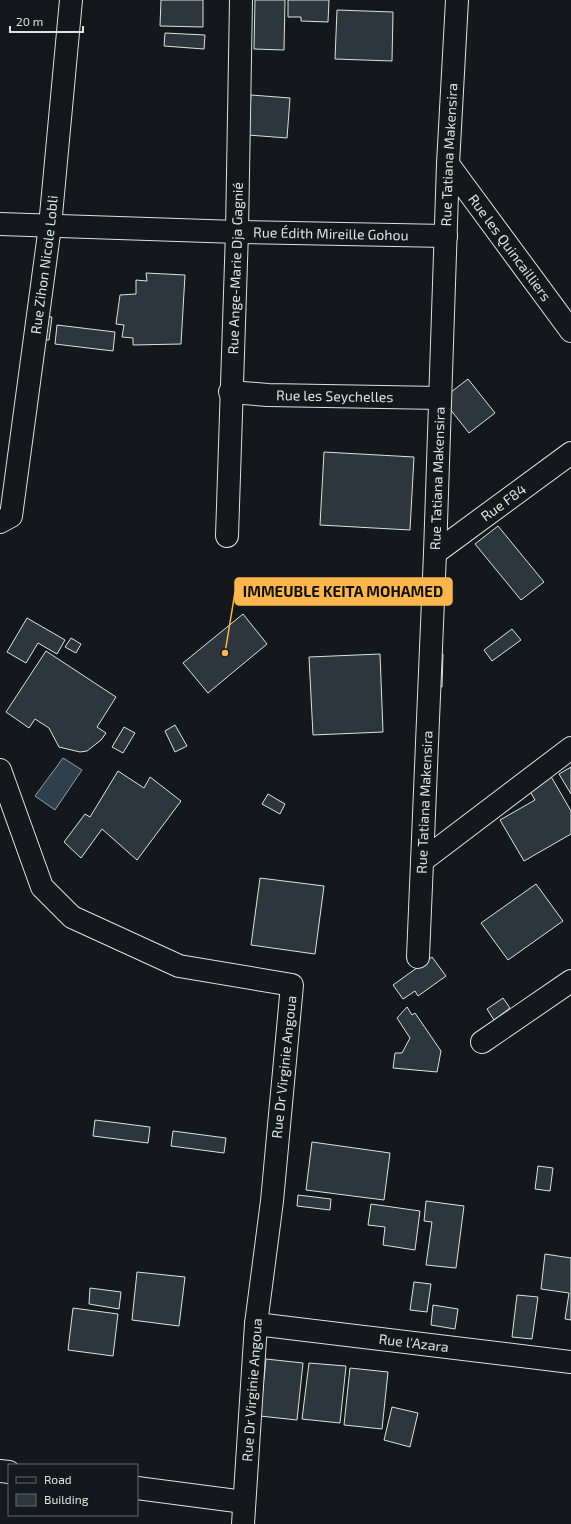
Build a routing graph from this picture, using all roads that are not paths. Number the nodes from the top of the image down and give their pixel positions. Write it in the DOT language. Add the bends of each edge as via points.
graph roads {
  1 [pos="71,0"];
  2 [pos="241,0"];
  3 [pos="457,0"];
  4 [pos="448,164"];
  5 [pos="0,224"];
  6 [pos="50,226"];
  7 [pos="237,232"];
  8 [pos="446,236"];
  9 [pos="571,331"];
  10 [pos="230,392"];
  11 [pos="440,398"];
  12 [pos="571,453"];
  13 [pos="0,522"];
  14 [pos="227,536"];
  15 [pos="435,553"];
  16 [pos="571,748"];
  17 [pos="0,770"];
  18 [pos="422,861"];
  19 [pos="418,957"];
  20 [pos="571,981"];
  21 [pos="482,1042"];
  22 [pos="256,1324"];
  23 [pos="571,1362"];
  24 [pos="138,1488"];
  25 [pos="244,1502"];
  26 [pos="243,1524"];
  1 -- 6 [label="street, Rue Zihon Nicole Lobli"];
  2 -- 7 [label="street, Rue Ange-Marie Dja Gagnié"];
  3 -- 4 [label="street, Rue Tatiana Makensira"];
  4 -- 8 [label="street, Rue Tatiana Makensira"];
  4 -- 9 [label="street, Rue les Quincailliers"];
  5 -- 6 [label="street, Rue Édith Mireille Gohou"];
  6 -- 7 [label="street, Rue Édith Mireille Gohou"];
  6 -- 13 [label="street, Rue Zihon Nicole Lobli" via="11,516"];
  7 -- 8 [label="street, Rue Édith Mireille Gohou"];
  7 -- 10 [label="street, Rue Ange-Marie Dja Gagnié"];
  8 -- 11 [label="street, Rue Tatiana Makensira"];
  10 -- 11 [label="street, Rue les Seychelles"];
  10 -- 14 [label="street, Rue Ange-Marie Dja Gagnié"];
  11 -- 15 [label="street, Rue Tatiana Makensira"];
  12 -- 15 [label="street, Rue F84"];
  15 -- 18 [label="street, Rue Tatiana Makensira"];
  16 -- 18 [label="street"];
  17 -- 22 [label="street, Rue Dr Virginie Angoua" via="42,887 72,917 179,966 292,985 272,1201"];
  18 -- 19 [label="street, Rue Tatiana Makensira"];
  20 -- 21 [label="street"];
  22 -- 23 [label="street, Rue l'Azara"];
  22 -- 25 [label="street, Rue Dr Virginie Angoua"];
  24 -- 25 [label="street"];
  25 -- 26 [label="street, Rue Dr Virginie Angoua"];
}
